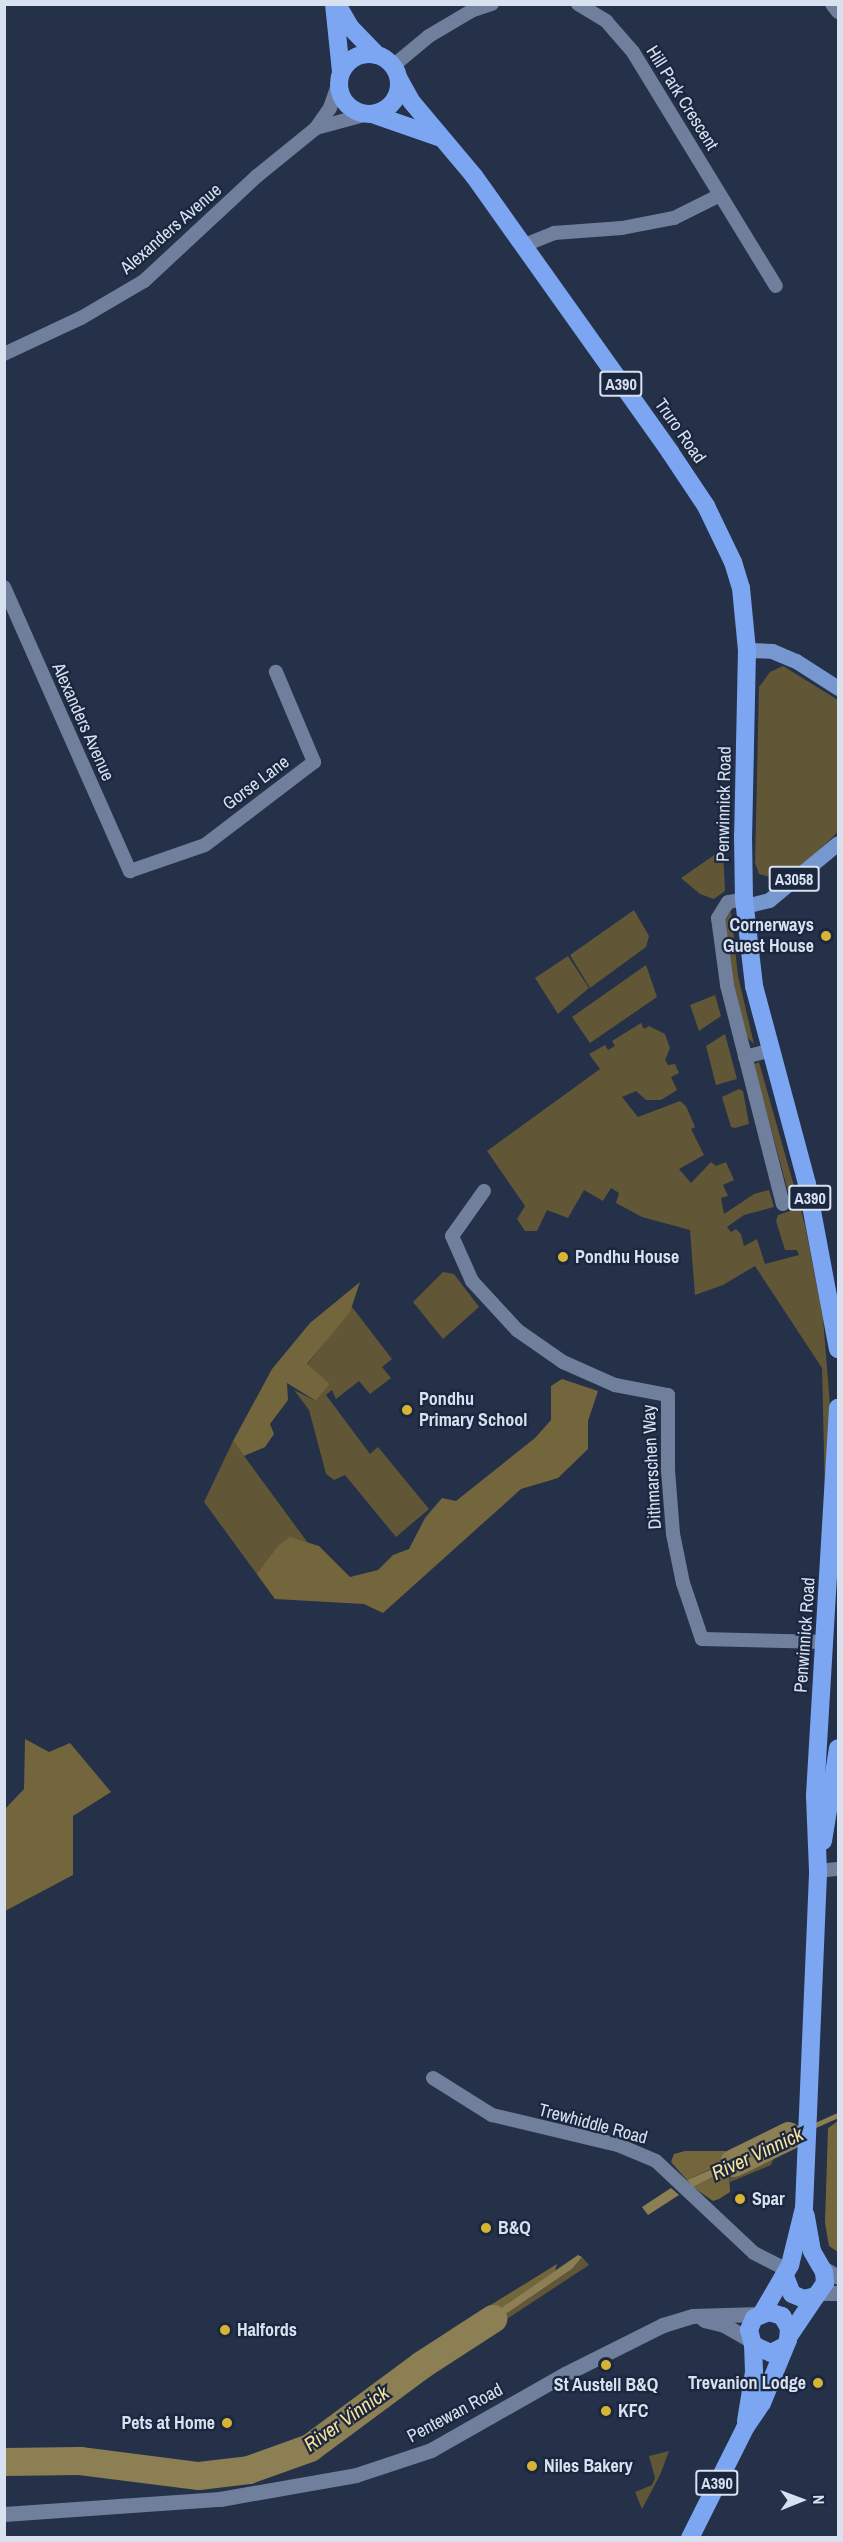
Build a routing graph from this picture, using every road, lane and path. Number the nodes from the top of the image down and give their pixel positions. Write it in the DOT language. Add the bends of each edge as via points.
graph roads {
  1 [pos="336,4"];
  2 [pos="492,4"];
  3 [pos="578,4"];
  4 [pos="832,4"];
  5 [pos="838,12"];
  6 [pos="377,55"];
  7 [pos="396,72"];
  8 [pos="340,77"];
  9 [pos="369,115"];
  10 [pos="316,128"];
  11 [pos="445,140"];
  12 [pos="720,195"];
  13 [pos="522,246"];
  14 [pos="776,286"];
  15 [pos="4,354"];
  16 [pos="6,596"];
  17 [pos="747,650"];
  18 [pos="276,672"];
  19 [pos="838,688"];
  20 [pos="747,711"];
  21 [pos="838,843"];
  22 [pos="130,871"];
  23 [pos="744,902"];
  24 [pos="771,1050"];
  25 [pos="745,1057"];
  26 [pos="484,1191"];
  27 [pos="783,1204"];
  28 [pos="838,1349"];
  29 [pos="838,1408"];
  30 [pos="835,1640"];
  31 [pos="838,1753"];
  32 [pos="818,1867"];
  33 [pos="838,1869"];
  34 [pos="433,2078"];
  35 [pos="804,2208"];
  36 [pos="819,2264"];
  37 [pos="787,2270"];
  38 [pos="838,2277"];
  39 [pos="838,2293"];
  40 [pos="818,2295"];
  41 [pos="760,2314"];
  42 [pos="693,2316"];
  43 [pos="786,2341"];
  44 [pos="752,2343"];
  45 [pos="744,2428"];
  46 [pos="4,2514"];
  47 [pos="690,2538"];
  1 -- 6 [label="highway" via="350,27"];
  1 -- 8 [label="highway"];
  2 -- 7 [label="street" via="473,10 429,36"];
  3 -- 12 [label="street, Hill Park Crescent" via="606,21 633,52 660,90"];
  4 -- 5 [label="street"];
  6 -- 7 [label="highway"];
  6 -- 8 [label="highway" via="356,57"];
  7 -- 9 [label="highway" via="394,102"];
  7 -- 11 [label="highway, Truro Road / A390" via="411,101"];
  8 -- 9 [label="highway" via="345,103"];
  8 -- 10 [label="street, Alexanders Avenue" via="330,108"];
  9 -- 10 [label="street, Alexanders Avenue"];
  9 -- 11 [label="highway"];
  10 -- 15 [label="street, Alexanders Avenue" via="257,176 144,281 81,318"];
  11 -- 13 [label="highway, Truro Road / A390"];
  12 -- 13 [label="street" via="674,218 622,228 554,232"];
  12 -- 14 [label="street, Hill Park Crescent"];
  13 -- 17 [label="highway, Truro Road / A390" via="670,452 717,525 741,588"];
  16 -- 22 [label="street, Alexanders Avenue"];
  17 -- 19 [label="main road" via="772,651 796,661"];
  17 -- 20 [label="highway, Truro Road / A390"];
  18 -- 22 [label="street, Gorse Lane" via="314,762 205,845"];
  20 -- 23 [label="highway, Penwinnick Road / A390"];
  21 -- 23 [label="main road, A3058" via="769,900"];
  23 -- 24 [label="highway, Penwinnick Road / A390" via="754,986"];
  23 -- 25 [label="street" via="728,902 718,918 727,981"];
  24 -- 25 [label="street"];
  24 -- 28 [label="highway, Penwinnick Road / A390" via="807,1184"];
  25 -- 27 [label="street"];
  26 -- 30 [label="street, Dithmarschen Way" via="452,1236 472,1281 517,1330 563,1362 615,1385 668,1395 673,1534 683,1583 702,1639"];
  29 -- 30 [label="highway, Penwinnick Road"];
  30 -- 32 [label="highway, Penwinnick Road" via="815,1796"];
  31 -- 32 [label="highway, Penwinnick Road"];
  32 -- 33 [label="street"];
  32 -- 35 [label="highway, Penwinnick Road"];
  34 -- 37 [label="street, Trewhiddle Road" via="492,2115 634,2150 680,2180 754,2253"];
  35 -- 36 [label="highway"];
  35 -- 37 [label="highway"];
  36 -- 37 [label="highway" via="802,2259"];
  36 -- 38 [label="main road"];
  36 -- 40 [label="highway" via="825,2283"];
  37 -- 40 [label="highway" via="788,2289 797,2298"];
  37 -- 41 [label="highway"];
  39 -- 40 [label="main road"];
  40 -- 43 [label="highway, A390"];
  41 -- 42 [label="main road, Pentewan Road"];
  41 -- 43 [label="highway" via="782,2316"];
  41 -- 44 [label="highway" via="750,2323"];
  42 -- 44 [label="main road" via="724,2325"];
  42 -- 46 [label="main road, Pentewan Road" via="663,2325 565,2374 431,2451 356,2475 220,2499"];
  43 -- 44 [label="highway" via="771,2353"];
  43 -- 45 [label="highway, A390" via="762,2403"];
  44 -- 45 [label="highway, A390" via="752,2392"];
  45 -- 47 [label="highway, A390"];
}
